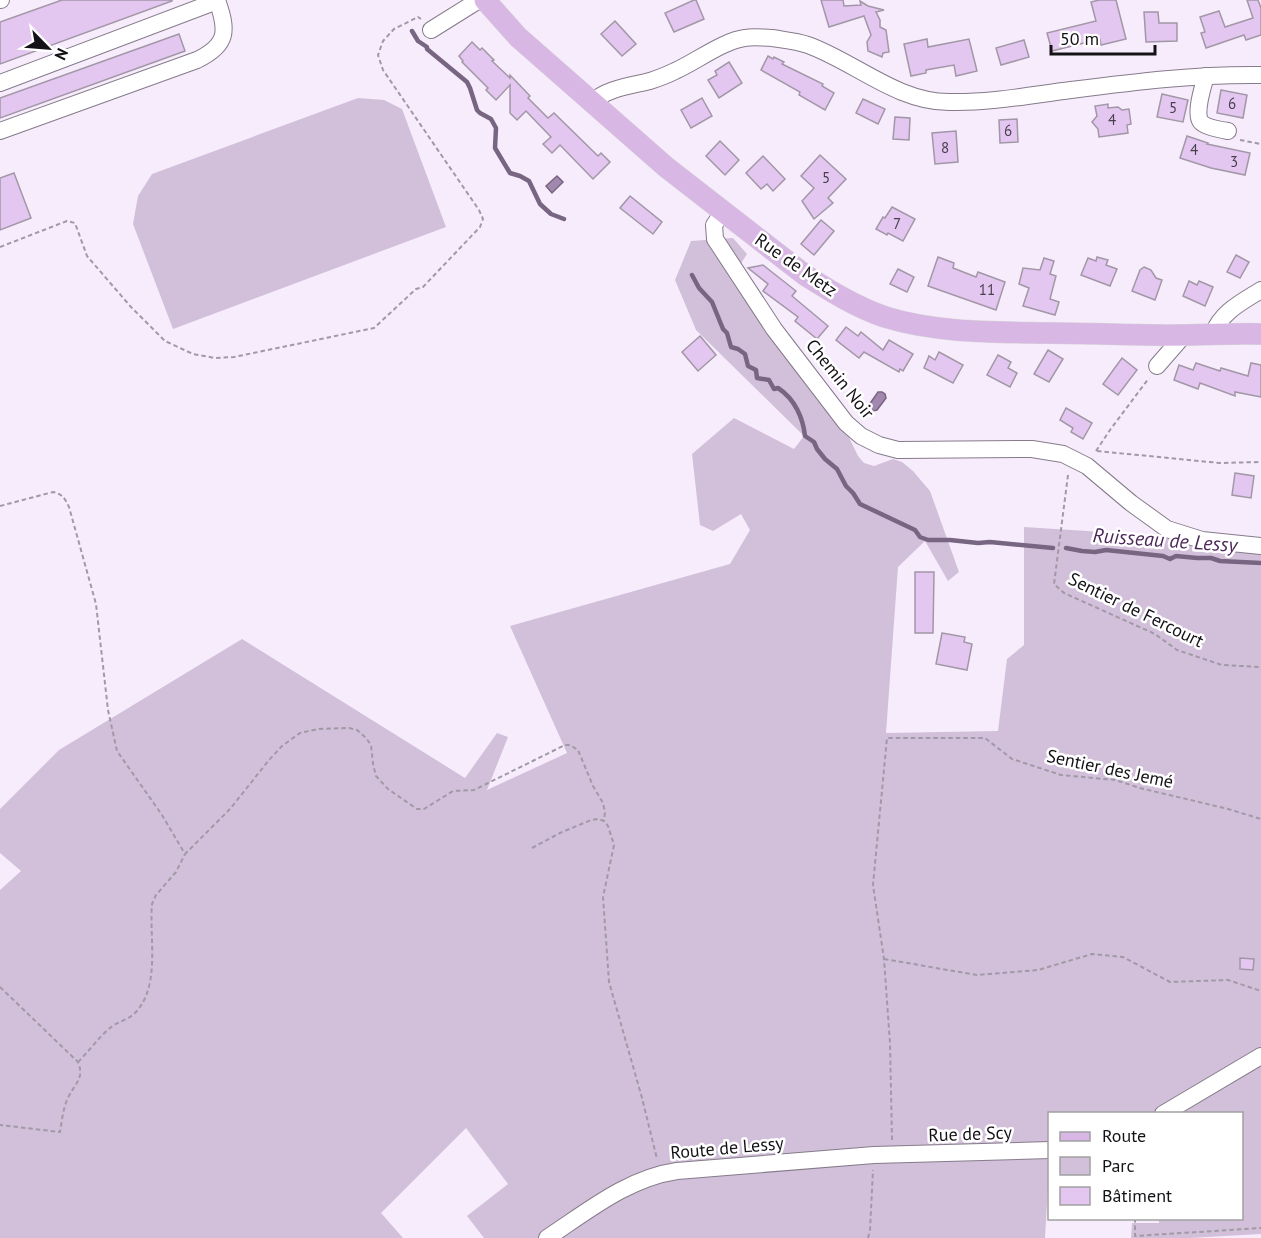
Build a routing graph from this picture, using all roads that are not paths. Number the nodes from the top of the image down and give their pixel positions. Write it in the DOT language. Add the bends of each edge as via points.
graph roads {
  1 [pos="217,1"];
  2 [pos="488,2"];
  3 [pos="431,30"];
  4 [pos="1261,75"];
  5 [pos="1206,76"];
  6 [pos="0,83"];
  7 [pos="591,103"];
  8 [pos="0,131"];
  9 [pos="1228,131"];
  10 [pos="723,212"];
  11 [pos="1261,290"];
  12 [pos="1213,334"];
  13 [pos="1261,334"];
  14 [pos="1184,335"];
  15 [pos="1157,366"];
  16 [pos="1261,546"];
  17 [pos="1261,1056"];
  18 [pos="1165,1112"];
  19 [pos="1048,1150"];
  20 [pos="892,1155"];
  21 [pos="547,1238"];
  1 -- 6 [label="street"];
  1 -- 8 [label="street" via="224,29 222,39 209,54"];
  2 -- 3 [label="street"];
  2 -- 7 [label="main road, Rue de Metz" via="518,37"];
  4 -- 5 [label="street"];
  5 -- 7 [label="street" via="996,100 937,102 902,92 807,45 743,38 676,71 610,91"];
  5 -- 9 [label="street" via="1200,122"];
  7 -- 10 [label="main road, Rue de Metz"];
  10 -- 14 [label="main road, Rue de Metz" via="828,290 909,323 955,330"];
  10 -- 16 [label="street, Chemin Noir" via="714,225 715,239 774,329 846,423 861,436 898,450 1032,449 1063,454 1087,466 1167,529 1202,540"];
  11 -- 12 [label="street" via="1220,318"];
  12 -- 13 [label="main road, Rue de Metz"];
  12 -- 14 [label="main road, Rue de Metz"];
  14 -- 15 [label="street"];
  17 -- 18 [label="street"];
  19 -- 20 [label="street, Rue de Scy"];
  20 -- 21 [label="street, Route de Lessy" via="661,1173 607,1197"];
}
